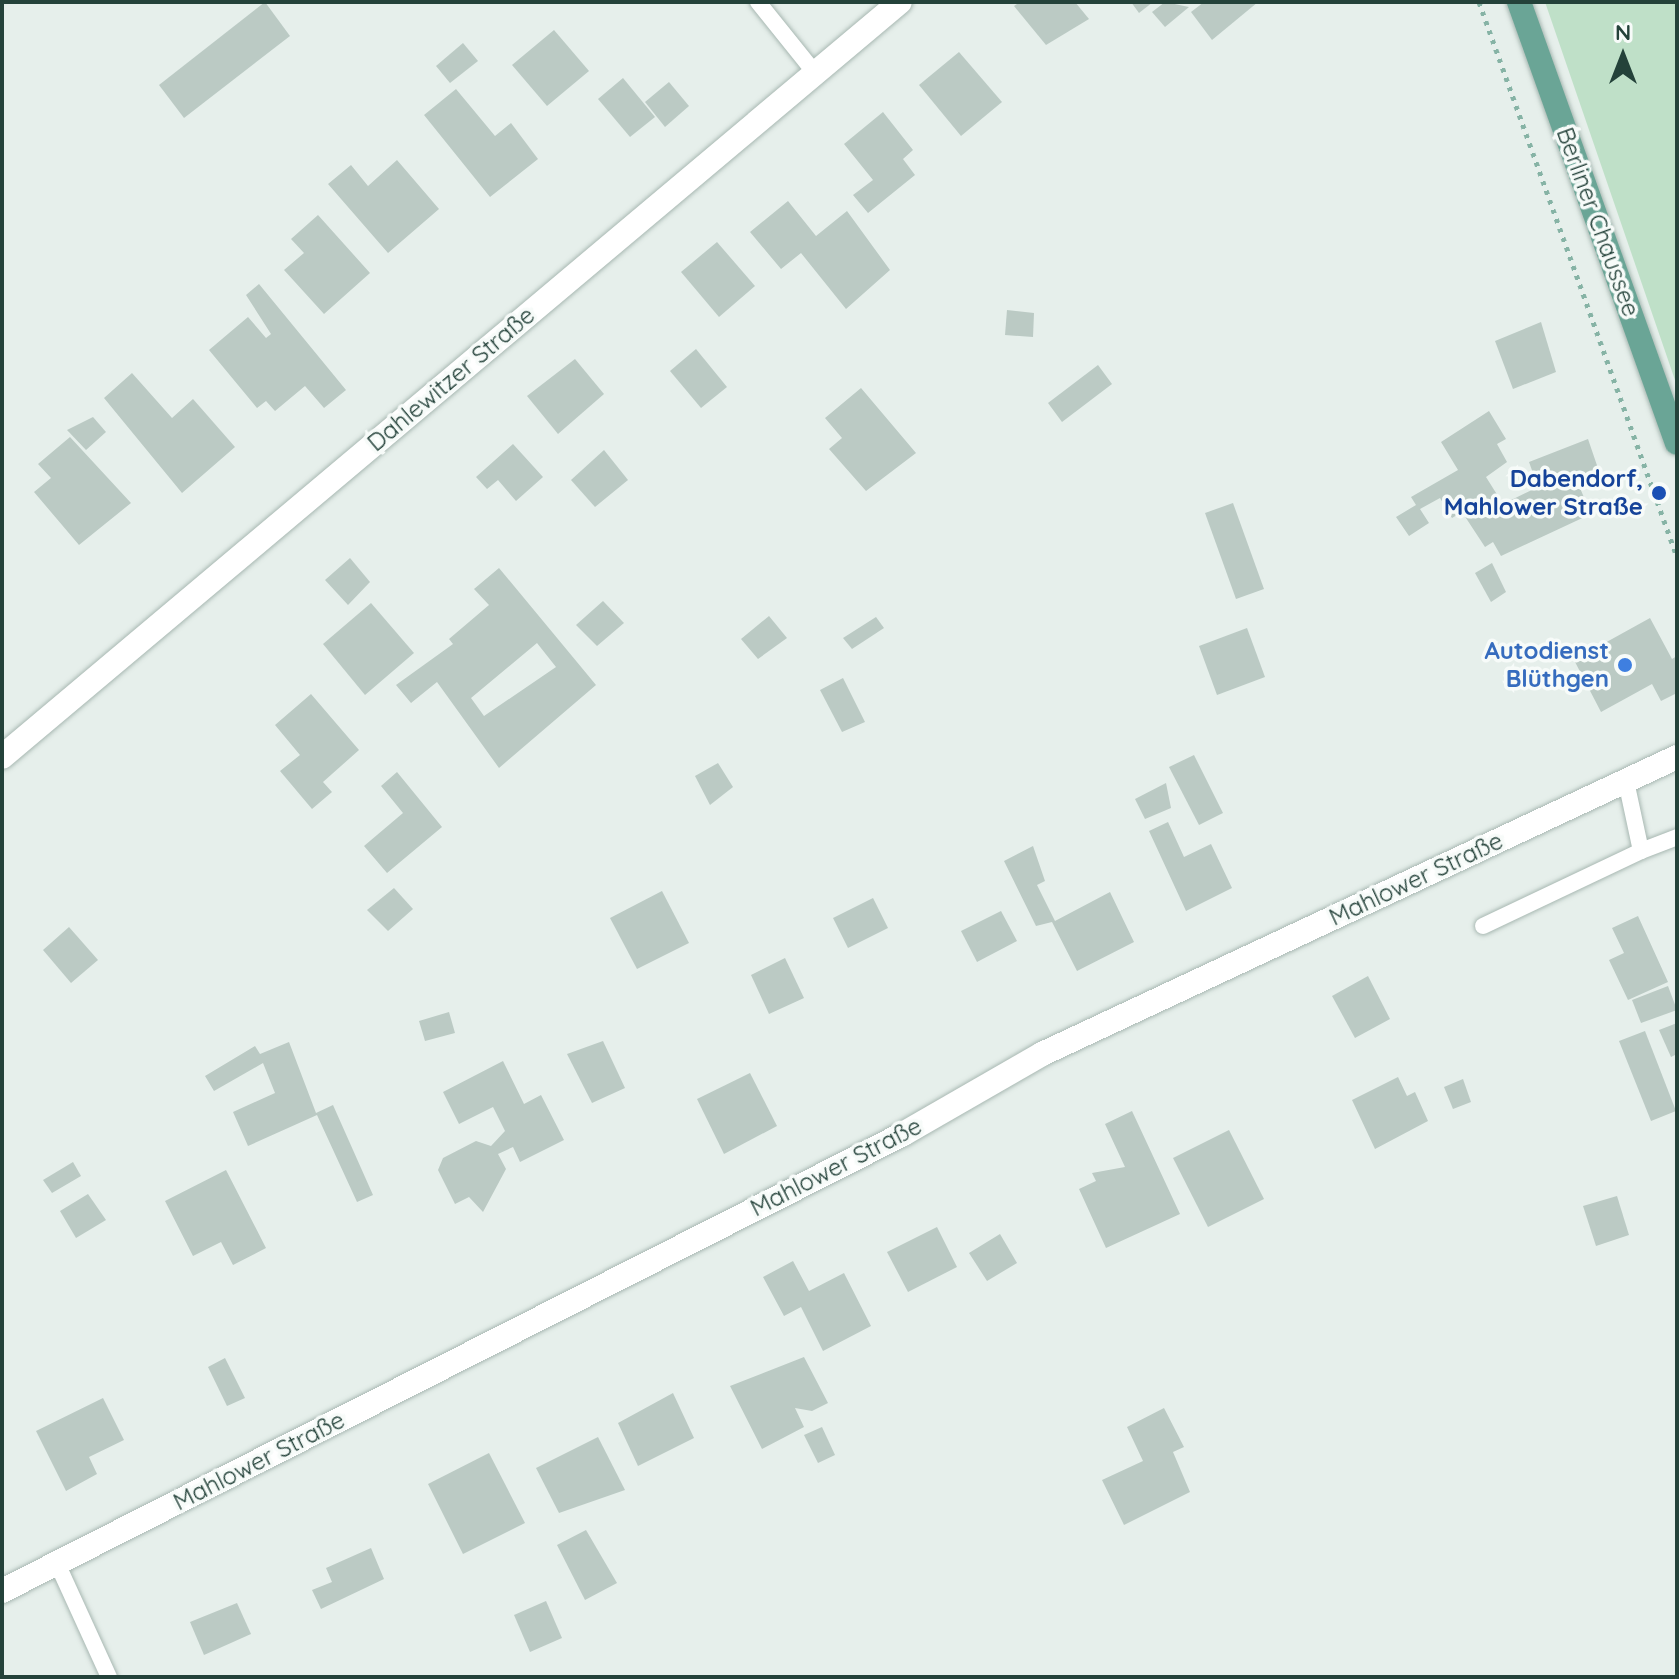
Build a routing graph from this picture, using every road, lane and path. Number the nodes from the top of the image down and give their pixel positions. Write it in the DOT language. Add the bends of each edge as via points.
graph roads {
  1 [pos="758,2"];
  2 [pos="900,2"];
  3 [pos="1479,2"];
  4 [pos="1519,2"];
  5 [pos="815,73"];
  6 [pos="1677,443"];
  7 [pos="1677,557"];
  8 [pos="2,757"];
  9 [pos="1677,757"];
  10 [pos="1626,781"];
  11 [pos="1677,837"];
  12 [pos="1641,851"];
  13 [pos="1483,926"];
  14 [pos="57,1563"];
  15 [pos="2,1591"];
  16 [pos="109,1677"];
  1 -- 5 [label="lane"];
  2 -- 5 [label="street, Dahlewitzer Straße"];
  3 -- 7 [label="path"];
  4 -- 6 [label="main road, Berliner Chaussee"];
  5 -- 8 [label="street, Dahlewitzer Straße"];
  9 -- 10 [label="street, Mahlower Straße"];
  10 -- 12 [label="lane"];
  10 -- 14 [label="street, Mahlower Straße" via="1042,1054 903,1134"];
  11 -- 12 [label="lane"];
  12 -- 13 [label="lane"];
  14 -- 15 [label="street, Mahlower Straße"];
  14 -- 16 [label="lane"];
}
